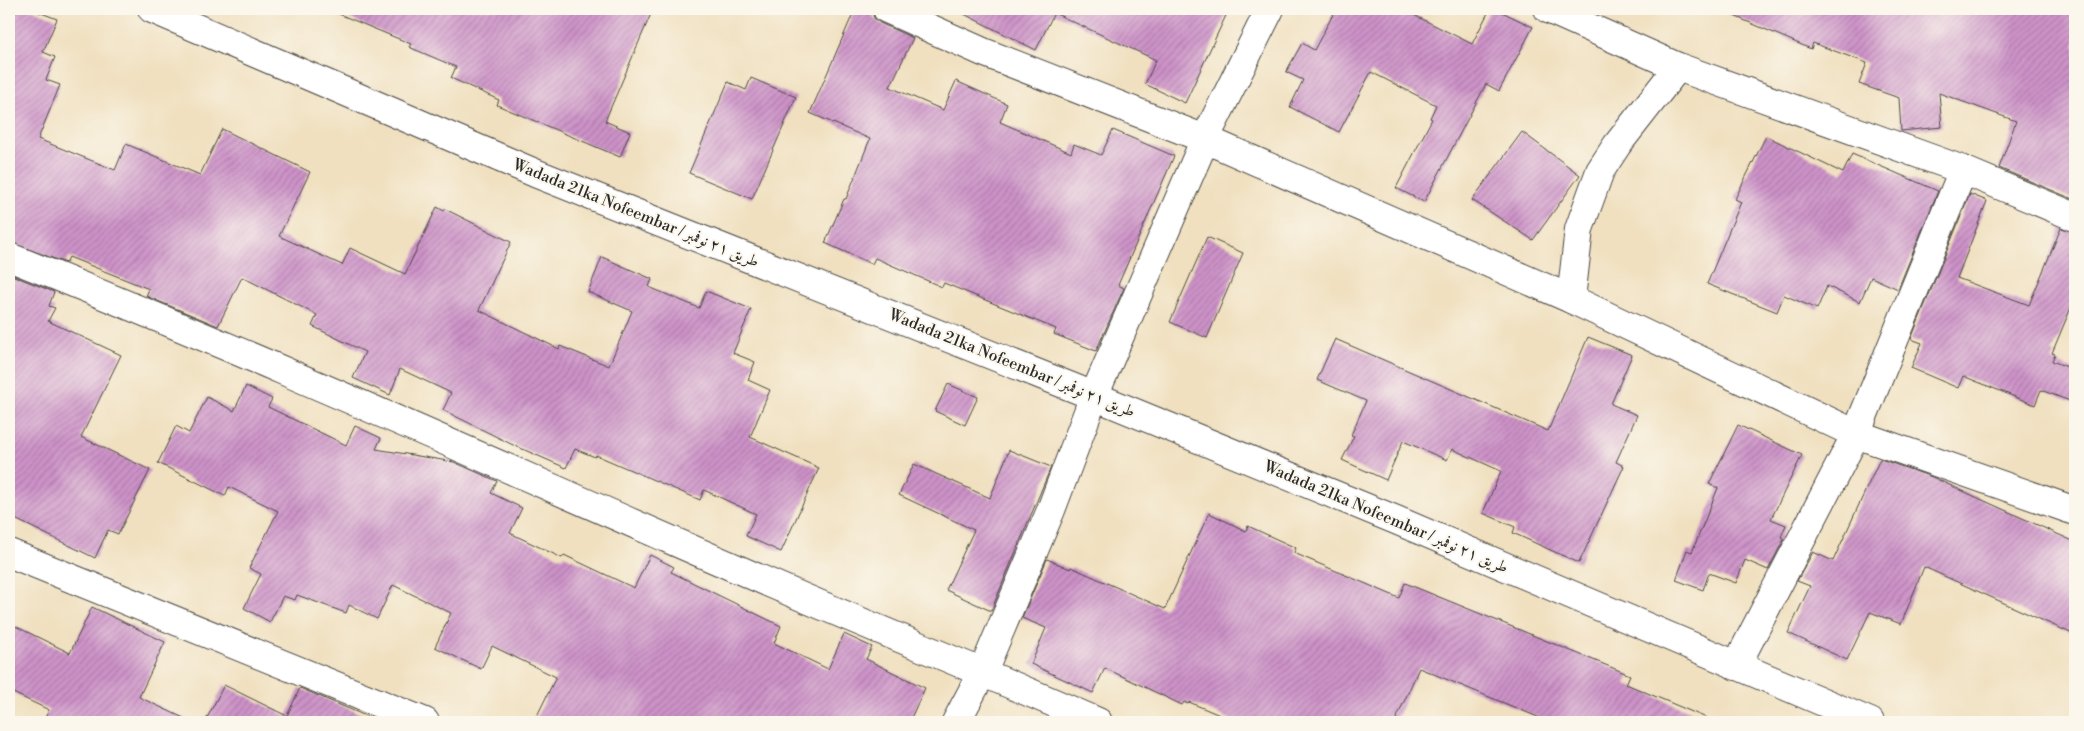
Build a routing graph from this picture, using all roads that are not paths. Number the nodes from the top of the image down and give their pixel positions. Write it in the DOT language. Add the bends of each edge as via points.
graph roads {
  1 [pos="152,9"];
  2 [pos="887,9"];
  3 [pos="1270,9"];
  4 [pos="1548,9"];
  5 [pos="1678,66"];
  6 [pos="1205,139"];
  7 [pos="1963,170"];
  8 [pos="2075,217"];
  9 [pos="9,257"];
  10 [pos="1571,299"];
  11 [pos="1094,396"];
  12 [pos="1856,434"];
  13 [pos="2075,511"];
  14 [pos="9,553"];
  15 [pos="1736,666"];
  16 [pos="983,671"];
  17 [pos="425,722"];
  18 [pos="956,722"];
  19 [pos="1098,722"];
  20 [pos="1870,722"];
  1 -- 11 [label="street, Wadada 21ka Nofeembar / طريق ٢١ نوفمبر" via="535,173"];
  2 -- 6 [label="street" via="983,52"];
  3 -- 6 [label="street"];
  4 -- 5 [label="street"];
  5 -- 7 [label="street"];
  5 -- 10 [label="street" via="1600,171 1580,229"];
  6 -- 10 [label="street"];
  6 -- 11 [label="street"];
  7 -- 8 [label="street"];
  7 -- 12 [label="street"];
  9 -- 16 [label="street" via="151,314 800,596"];
  10 -- 12 [label="street"];
  11 -- 15 [label="street, Wadada 21ka Nofeembar / طريق ٢١ نوفمبر" via="1396,520"];
  11 -- 16 [label="street" via="1051,510"];
  12 -- 13 [label="street"];
  12 -- 15 [label="street"];
  14 -- 17 [label="street"];
  15 -- 20 [label="street, Wadada 21ka Nofeembar / طريق ٢١ نوفمبر"];
  16 -- 18 [label="street"];
  16 -- 19 [label="street"];
}
